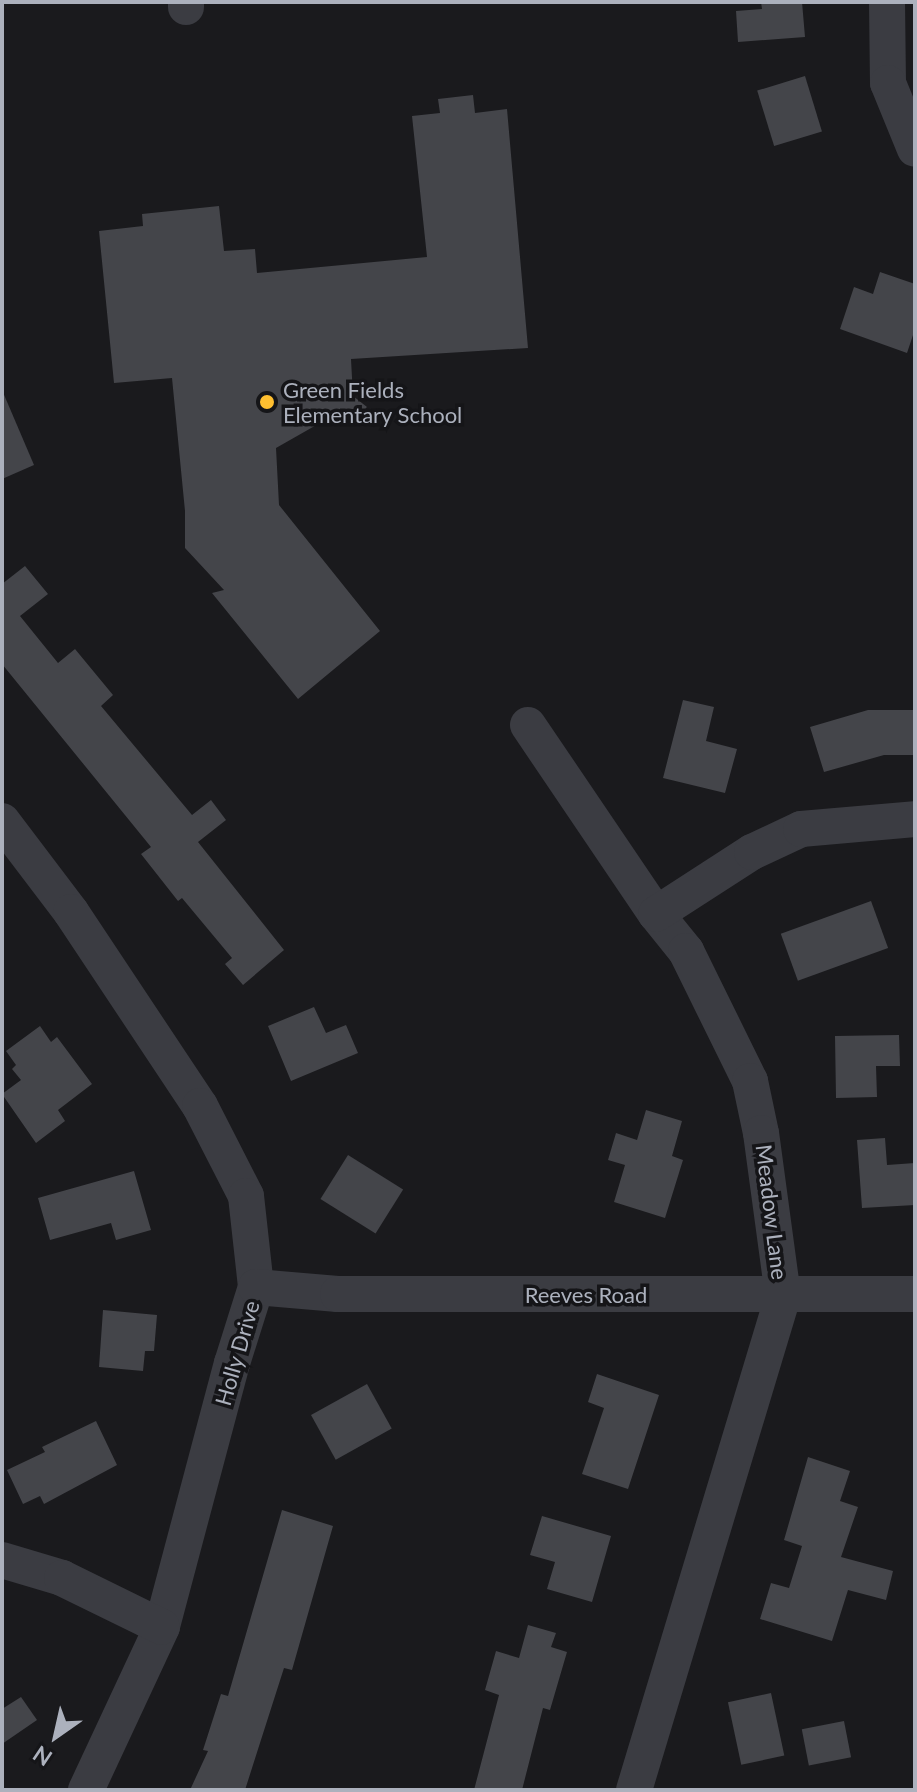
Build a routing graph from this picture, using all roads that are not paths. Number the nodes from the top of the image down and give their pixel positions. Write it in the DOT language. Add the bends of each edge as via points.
graph roads {
  1 [pos="887,2"];
  2 [pos="915,149"];
  3 [pos="528,725"];
  4 [pos="915,819"];
  5 [pos="2,821"];
  6 [pos="656,914"];
  7 [pos="256,1287"];
  8 [pos="915,1294"];
  9 [pos="783,1296"];
  10 [pos="2,1560"];
  11 [pos="162,1627"];
  12 [pos="86,1790"];
  13 [pos="634,1790"];
  1 -- 2 [label="street" via="888,83"];
  3 -- 6 [label="street, Meadow Lane"];
  4 -- 6 [label="street" via="801,829 752,852"];
  5 -- 7 [label="street, Holly Drive" via="71,912 200,1106 246,1196"];
  6 -- 9 [label="street, Meadow Lane" via="686,951 750,1081"];
  7 -- 9 [label="street, Reeves Road" via="338,1294"];
  7 -- 11 [label="street, Holly Drive"];
  8 -- 9 [label="street, Reeves Road"];
  9 -- 13 [label="street, Meadow Lane"];
  10 -- 11 [label="street" via="62,1578"];
  11 -- 12 [label="street, Holly Drive"];
}
